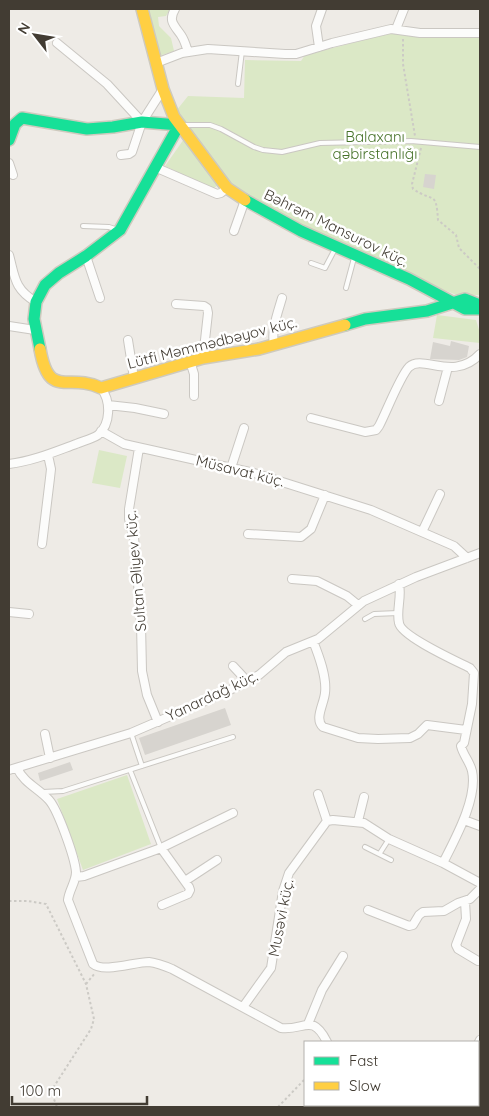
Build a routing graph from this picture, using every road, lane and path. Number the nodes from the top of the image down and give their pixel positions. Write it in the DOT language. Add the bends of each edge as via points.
graph roads {
  1 [pos="142,9"];
  2 [pos="175,9"];
  3 [pos="322,9"];
  4 [pos="400,10"];
  5 [pos="400,30"];
  6 [pos="480,33"];
  7 [pos="57,43"];
  8 [pos="319,47"];
  9 [pos="242,51"];
  10 [pos="188,52"];
  11 [pos="156,63"];
  12 [pos="238,84"];
  13 [pos="163,89"];
  14 [pos="142,122"];
  15 [pos="179,125"];
  16 [pos="9,140"];
  17 [pos="416,140"];
  18 [pos="422,140"];
  19 [pos="480,147"];
  20 [pos="121,155"];
  21 [pos="9,163"];
  22 [pos="156,168"];
  23 [pos="12,175"];
  24 [pos="227,188"];
  25 [pos="245,200"];
  26 [pos="83,226"];
  27 [pos="120,230"];
  28 [pos="234,230"];
  29 [pos="336,247"];
  30 [pos="9,255"];
  31 [pos="354,255"];
  32 [pos="86,256"];
  33 [pos="311,263"];
  34 [pos="480,269"];
  35 [pos="346,288"];
  36 [pos="100,298"];
  37 [pos="282,298"];
  38 [pos="36,302"];
  39 [pos="453,302"];
  40 [pos="176,304"];
  41 [pos="480,305"];
  42 [pos="480,309"];
  43 [pos="9,326"];
  44 [pos="35,330"];
  45 [pos="128,340"];
  46 [pos="274,344"];
  47 [pos="480,354"];
  48 [pos="203,358"];
  49 [pos="190,361"];
  50 [pos="448,368"];
  51 [pos="134,378"];
  52 [pos="102,388"];
  53 [pos="194,396"];
  54 [pos="439,401"];
  55 [pos="108,405"];
  56 [pos="164,414"];
  57 [pos="311,418"];
  58 [pos="244,428"];
  59 [pos="101,431"];
  60 [pos="139,448"];
  61 [pos="48,455"];
  62 [pos="9,464"];
  63 [pos="231,468"];
  64 [pos="440,494"];
  65 [pos="325,495"];
  66 [pos="422,532"];
  67 [pos="248,534"];
  68 [pos="42,544"];
  69 [pos="480,553"];
  70 [pos="467,558"];
  71 [pos="292,579"];
  72 [pos="400,584"];
  73 [pos="358,605"];
  74 [pos="9,612"];
  75 [pos="398,613"];
  76 [pos="29,614"];
  77 [pos="365,619"];
  78 [pos="313,642"];
  79 [pos="233,666"];
  80 [pos="247,682"];
  81 [pos="158,722"];
  82 [pos="466,730"];
  83 [pos="130,733"];
  84 [pos="45,734"];
  85 [pos="233,737"];
  86 [pos="50,758"];
  87 [pos="142,766"];
  88 [pos="13,769"];
  89 [pos="130,770"];
  90 [pos="40,792"];
  91 [pos="318,794"];
  92 [pos="364,797"];
  93 [pos="233,813"];
  94 [pos="464,820"];
  95 [pos="327,821"];
  96 [pos="358,821"];
  97 [pos="480,826"];
  98 [pos="388,839"];
  99 [pos="365,847"];
  100 [pos="161,848"];
  101 [pos="380,853"];
  102 [pos="217,860"];
  103 [pos="391,860"];
  104 [pos="443,862"];
  105 [pos="76,877"];
  106 [pos="185,881"];
  107 [pos="480,883"];
  108 [pos="480,889"];
  109 [pos="9,901"];
  110 [pos="465,901"];
  111 [pos="162,905"];
  112 [pos="368,910"];
  113 [pos="343,956"];
  114 [pos="478,961"];
  115 [pos="98,967"];
  116 [pos="86,984"];
  117 [pos="243,1007"];
  118 [pos="308,1024"];
  119 [pos="326,1041"];
  120 [pos="304,1080"];
  121 [pos="57,1107"];
  122 [pos="278,1107"];
  1 -- 11 [label="street, Bəhrəm Mansurov küç."];
  2 -- 10 [label="street" via="171,19"];
  3 -- 8 [label="street" via="316,26"];
  4 -- 5 [label="street"];
  5 -- 6 [label="street"];
  5 -- 8 [label="street"];
  5 -- 17 [label="path"];
  7 -- 14 [label="street" via="107,84"];
  8 -- 9 [label="street" via="296,54"];
  9 -- 10 [label="street" via="208,49"];
  9 -- 12 [label="lane"];
  10 -- 11 [label="street"];
  11 -- 13 [label="street, Bəhrəm Mansurov küç."];
  13 -- 14 [label="street"];
  13 -- 15 [label="street, Bəhrəm Mansurov küç."];
  14 -- 15 [label="street"];
  14 -- 16 [label="street" via="87,129 22,118 15,124"];
  14 -- 20 [label="street" via="132,152"];
  15 -- 17 [label="lane" via="210,124 254,147 282,152 320,143"];
  15 -- 22 [label="street"];
  15 -- 24 [label="street, Bəhrəm Mansurov küç."];
  17 -- 18 [label="lane"];
  18 -- 19 [label="lane"];
  18 -- 34 [label="path" via="413,189 434,198 438,220 456,235 459,248"];
  21 -- 23 [label="street"];
  22 -- 24 [label="street" via="217,194"];
  22 -- 27 [label="street"];
  24 -- 25 [label="street, Bəhrəm Mansurov küç."];
  25 -- 28 [label="street"];
  25 -- 29 [label="street, Bəhrəm Mansurov küç."];
  26 -- 27 [label="lane"];
  27 -- 32 [label="street"];
  29 -- 31 [label="street, Bəhrəm Mansurov küç."];
  29 -- 33 [label="lane" via="324,268"];
  30 -- 38 [label="street" via="18,286 25,296"];
  31 -- 35 [label="lane"];
  31 -- 39 [label="street, Bəhrəm Mansurov küç."];
  32 -- 36 [label="street"];
  32 -- 38 [label="street" via="45,285"];
  37 -- 46 [label="street"];
  38 -- 44 [label="street"];
  39 -- 41 [label="street" via="468,300"];
  39 -- 42 [label="street" via="468,310"];
  39 -- 46 [label="street, Lütfi Məmmədbəyov küç." via="427,310 365,318"];
  40 -- 48 [label="street" via="207,308"];
  43 -- 44 [label="street"];
  44 -- 52 [label="street" via="43,367 49,377 58,381 86,382"];
  45 -- 51 [label="street"];
  46 -- 48 [label="street, Lütfi Məmmədbəyov küç."];
  47 -- 50 [label="street" via="468,364"];
  48 -- 49 [label="street, Lütfi Məmmədbəyov küç."];
  49 -- 51 [label="street, Lütfi Məmmədbəyov küç."];
  49 -- 53 [label="street"];
  50 -- 54 [label="street"];
  50 -- 57 [label="street" via="418,363 408,368 379,426 371,432"];
  51 -- 52 [label="street, Lütfi Məmmədbəyov küç."];
  52 -- 55 [label="street"];
  55 -- 56 [label="street"];
  55 -- 59 [label="street" via="107,419"];
  58 -- 63 [label="street"];
  59 -- 60 [label="street, Müsavat küç." via="117,442"];
  59 -- 61 [label="street" via="92,438"];
  60 -- 63 [label="street, Müsavat küç."];
  60 -- 81 [label="street, Sultan Əliyev küç." via="129,519 135,547 142,671"];
  61 -- 62 [label="street"];
  61 -- 68 [label="street" via="51,469"];
  63 -- 65 [label="street, Müsavat küç."];
  64 -- 66 [label="street"];
  65 -- 66 [label="street, Müsavat küç."];
  65 -- 67 [label="street" via="308,534 301,537"];
  66 -- 70 [label="street, Müsavat küç." via="454,546"];
  69 -- 70 [label="street, Yanardağ küç."];
  70 -- 72 [label="street, Yanardağ küç."];
  71 -- 73 [label="street" via="317,581"];
  72 -- 73 [label="street, Yanardağ küç."];
  72 -- 75 [label="street"];
  73 -- 78 [label="street, Yanardağ küç."];
  74 -- 76 [label="street"];
  75 -- 77 [label="lane" via="374,614"];
  75 -- 82 [label="street" via="398,623 405,632 474,673"];
  78 -- 80 [label="street, Yanardağ küç." via="286,652"];
  78 -- 82 [label="street" via="325,688 319,718 323,727 358,738 378,739 414,737 427,725"];
  79 -- 80 [label="street"];
  80 -- 81 [label="street, Yanardağ küç."];
  81 -- 83 [label="street, Yanardağ küç."];
  82 -- 94 [label="street" via="461,746 470,763 473,780"];
  83 -- 86 [label="street, Yanardağ küç."];
  83 -- 87 [label="lane"];
  84 -- 86 [label="street"];
  85 -- 87 [label="lane"];
  86 -- 88 [label="street, Yanardağ küç."];
  87 -- 89 [label="lane"];
  88 -- 90 [label="street"];
  89 -- 90 [label="lane" via="63,791"];
  89 -- 100 [label="lane"];
  90 -- 105 [label="street" via="56,812 75,864"];
  91 -- 95 [label="street"];
  92 -- 96 [label="street"];
  93 -- 100 [label="street"];
  94 -- 97 [label="street"];
  94 -- 104 [label="street"];
  95 -- 96 [label="street"];
  95 -- 117 [label="street, Musəvi küç." via="289,874 283,891 271,968"];
  96 -- 98 [label="street"];
  98 -- 101 [label="lane"];
  98 -- 104 [label="street"];
  99 -- 101 [label="lane"];
  100 -- 105 [label="street"];
  100 -- 106 [label="street"];
  101 -- 103 [label="lane"];
  102 -- 106 [label="street"];
  104 -- 107 [label="street"];
  105 -- 115 [label="street" via="68,895 69,903 91,961"];
  106 -- 111 [label="street" via="190,890 188,894"];
  108 -- 110 [label="street"];
  109 -- 116 [label="path" via="46,904"];
  110 -- 112 [label="street" via="438,913 423,912 409,926"];
  110 -- 114 [label="street" via="466,919 456,945"];
  113 -- 118 [label="street" via="322,990"];
  115 -- 116 [label="path"];
  115 -- 117 [label="street" via="159,964"];
  116 -- 121 [label="path" via="94,1019 91,1029 53,1088"];
  117 -- 118 [label="street" via="281,1028"];
  118 -- 119 [label="street" via="319,1029"];
  120 -- 122 [label="path"];
}
